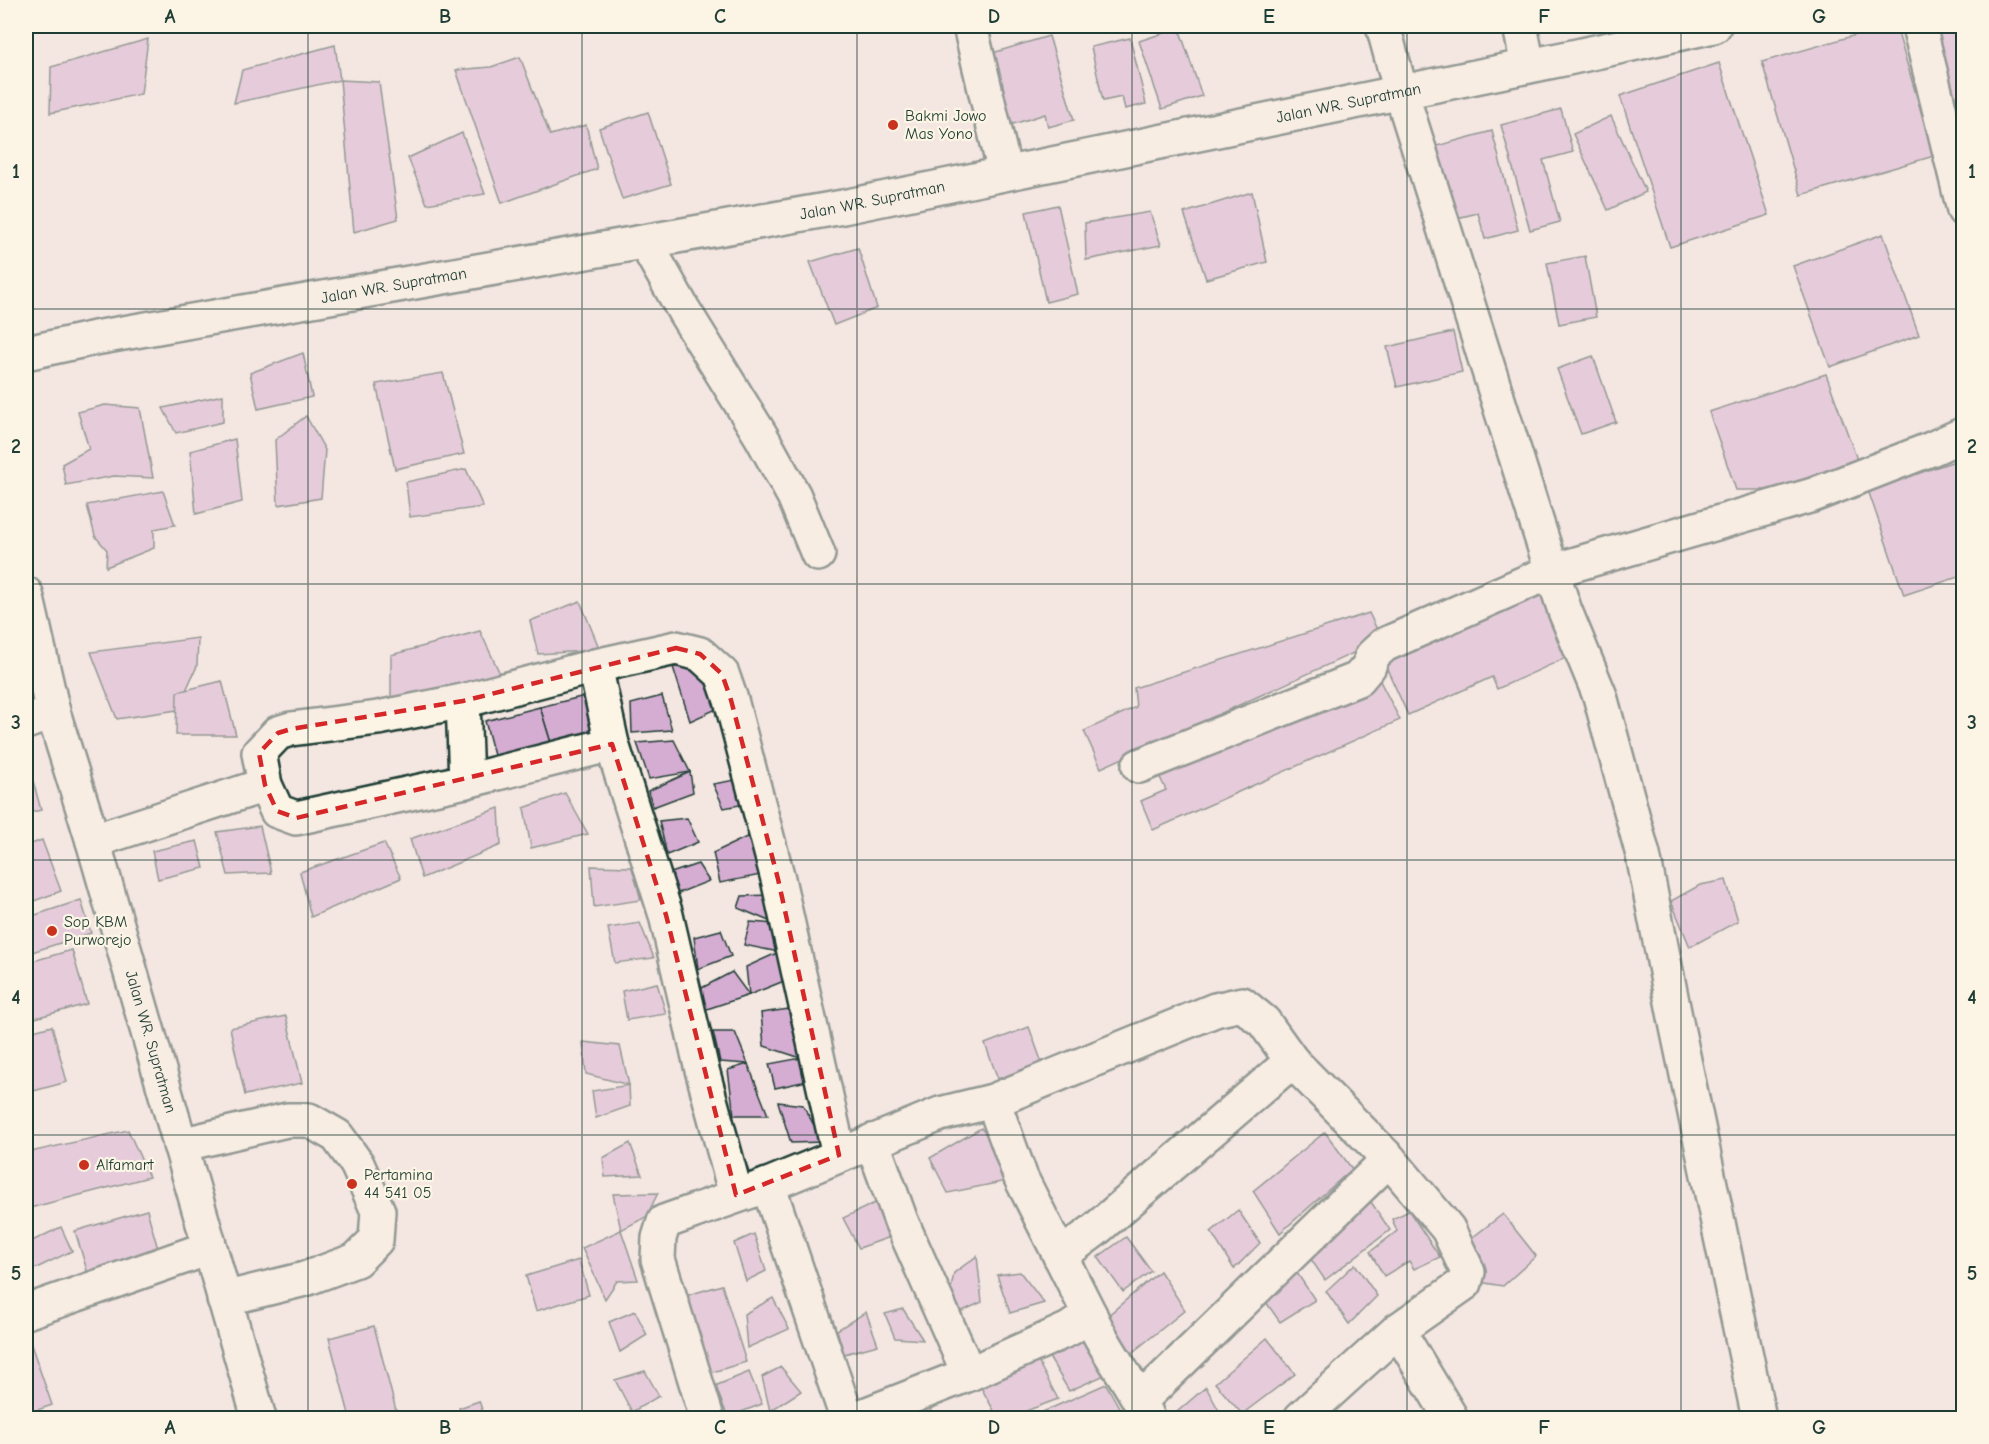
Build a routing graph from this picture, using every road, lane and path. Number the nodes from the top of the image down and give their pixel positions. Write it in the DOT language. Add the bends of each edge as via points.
graph roads {
  1 [pos="970,26"];
  2 [pos="1383,26"];
  3 [pos="1520,26"];
  4 [pos="1714,26"];
  5 [pos="1919,26"];
  6 [pos="1647,33"];
  7 [pos="1528,66"];
  8 [pos="1401,93"];
  9 [pos="1005,173"];
  10 [pos="1964,210"];
  11 [pos="645,242"];
  12 [pos="26,353"];
  13 [pos="1964,434"];
  14 [pos="818,554"];
  15 [pos="1552,572"];
  16 [pos="26,594"];
  17 [pos="595,666"];
  18 [pos="463,700"];
  19 [pos="39,717"];
  20 [pos="612,744"];
  21 [pos="1139,766"];
  22 [pos="466,781"];
  23 [pos="265,785"];
  24 [pos="93,841"];
  25 [pos="1292,1061"];
  26 [pos="993,1101"];
  27 [pos="872,1141"];
  28 [pos="180,1145"];
  29 [pos="839,1155"];
  30 [pos="1389,1159"];
  31 [pos="768,1185"];
  32 [pos="736,1195"];
  33 [pos="209,1248"];
  34 [pos="1060,1256"];
  35 [pos="224,1299"];
  36 [pos="26,1312"];
  37 [pos="1090,1315"];
  38 [pos="1398,1330"];
  39 [pos="969,1374"];
  40 [pos="1144,1409"];
  41 [pos="259,1419"];
  42 [pos="707,1419"];
  43 [pos="847,1419"];
  44 [pos="857,1419"];
  45 [pos="1301,1419"];
  46 [pos="1451,1419"];
  47 [pos="1759,1419"];
  1 -- 9 [label="street"];
  2 -- 8 [label="street"];
  3 -- 7 [label="street"];
  4 -- 6 [label="street, Jalan WR. Supratman"];
  5 -- 10 [label="street"];
  6 -- 7 [label="street, Jalan WR. Supratman"];
  7 -- 8 [label="street, Jalan WR. Supratman"];
  8 -- 9 [label="street, Jalan WR. Supratman"];
  8 -- 15 [label="street"];
  9 -- 11 [label="street, Jalan WR. Supratman"];
  11 -- 12 [label="street, Jalan WR. Supratman"];
  11 -- 14 [label="street" via="761,436 794,496"];
  13 -- 15 [label="street" via="1813,495"];
  15 -- 21 [label="street" via="1384,645 1358,679"];
  15 -- 47 [label="street" via="1600,696 1643,855"];
  16 -- 19 [label="street, Jalan WR. Supratman"];
  17 -- 18 [label="street"];
  17 -- 20 [label="street"];
  17 -- 29 [label="street" via="676,648 700,654 722,674 778,879"];
  18 -- 22 [label="street"];
  18 -- 23 [label="street" via="278,733 259,753"];
  19 -- 24 [label="street, Jalan WR. Supratman"];
  20 -- 22 [label="street"];
  20 -- 32 [label="street" via="666,915"];
  22 -- 23 [label="street" via="296,818 277,811"];
  23 -- 24 [label="street"];
  24 -- 28 [label="street, Jalan WR. Supratman"];
  25 -- 26 [label="street" via="1264,1022 1242,1004 1215,1010"];
  25 -- 30 [label="street"];
  25 -- 34 [label="street"];
  26 -- 27 [label="street" via="940,1114"];
  26 -- 34 [label="street" via="1022,1178"];
  27 -- 29 [label="street"];
  27 -- 39 [label="street" via="901,1221"];
  28 -- 33 [label="street, Jalan WR. Supratman"];
  28 -- 35 [label="street" via="287,1120 309,1120 337,1136 357,1164 378,1211 376,1240 356,1260 305,1279"];
  29 -- 31 [label="street"];
  30 -- 38 [label="street" via="1451,1234 1468,1272 1465,1283"];
  30 -- 40 [label="street"];
  31 -- 32 [label="street"];
  31 -- 43 [label="street"];
  32 -- 42 [label="street" via="664,1222 659,1238 658,1259"];
  33 -- 35 [label="street, Jalan WR. Supratman"];
  33 -- 36 [label="street"];
  34 -- 37 [label="street"];
  35 -- 41 [label="street, Jalan WR. Supratman"];
  37 -- 39 [label="street" via="1069,1329"];
  37 -- 40 [label="street" via="1098,1336"];
  38 -- 45 [label="street"];
  38 -- 46 [label="street"];
  39 -- 44 [label="street"];
}
